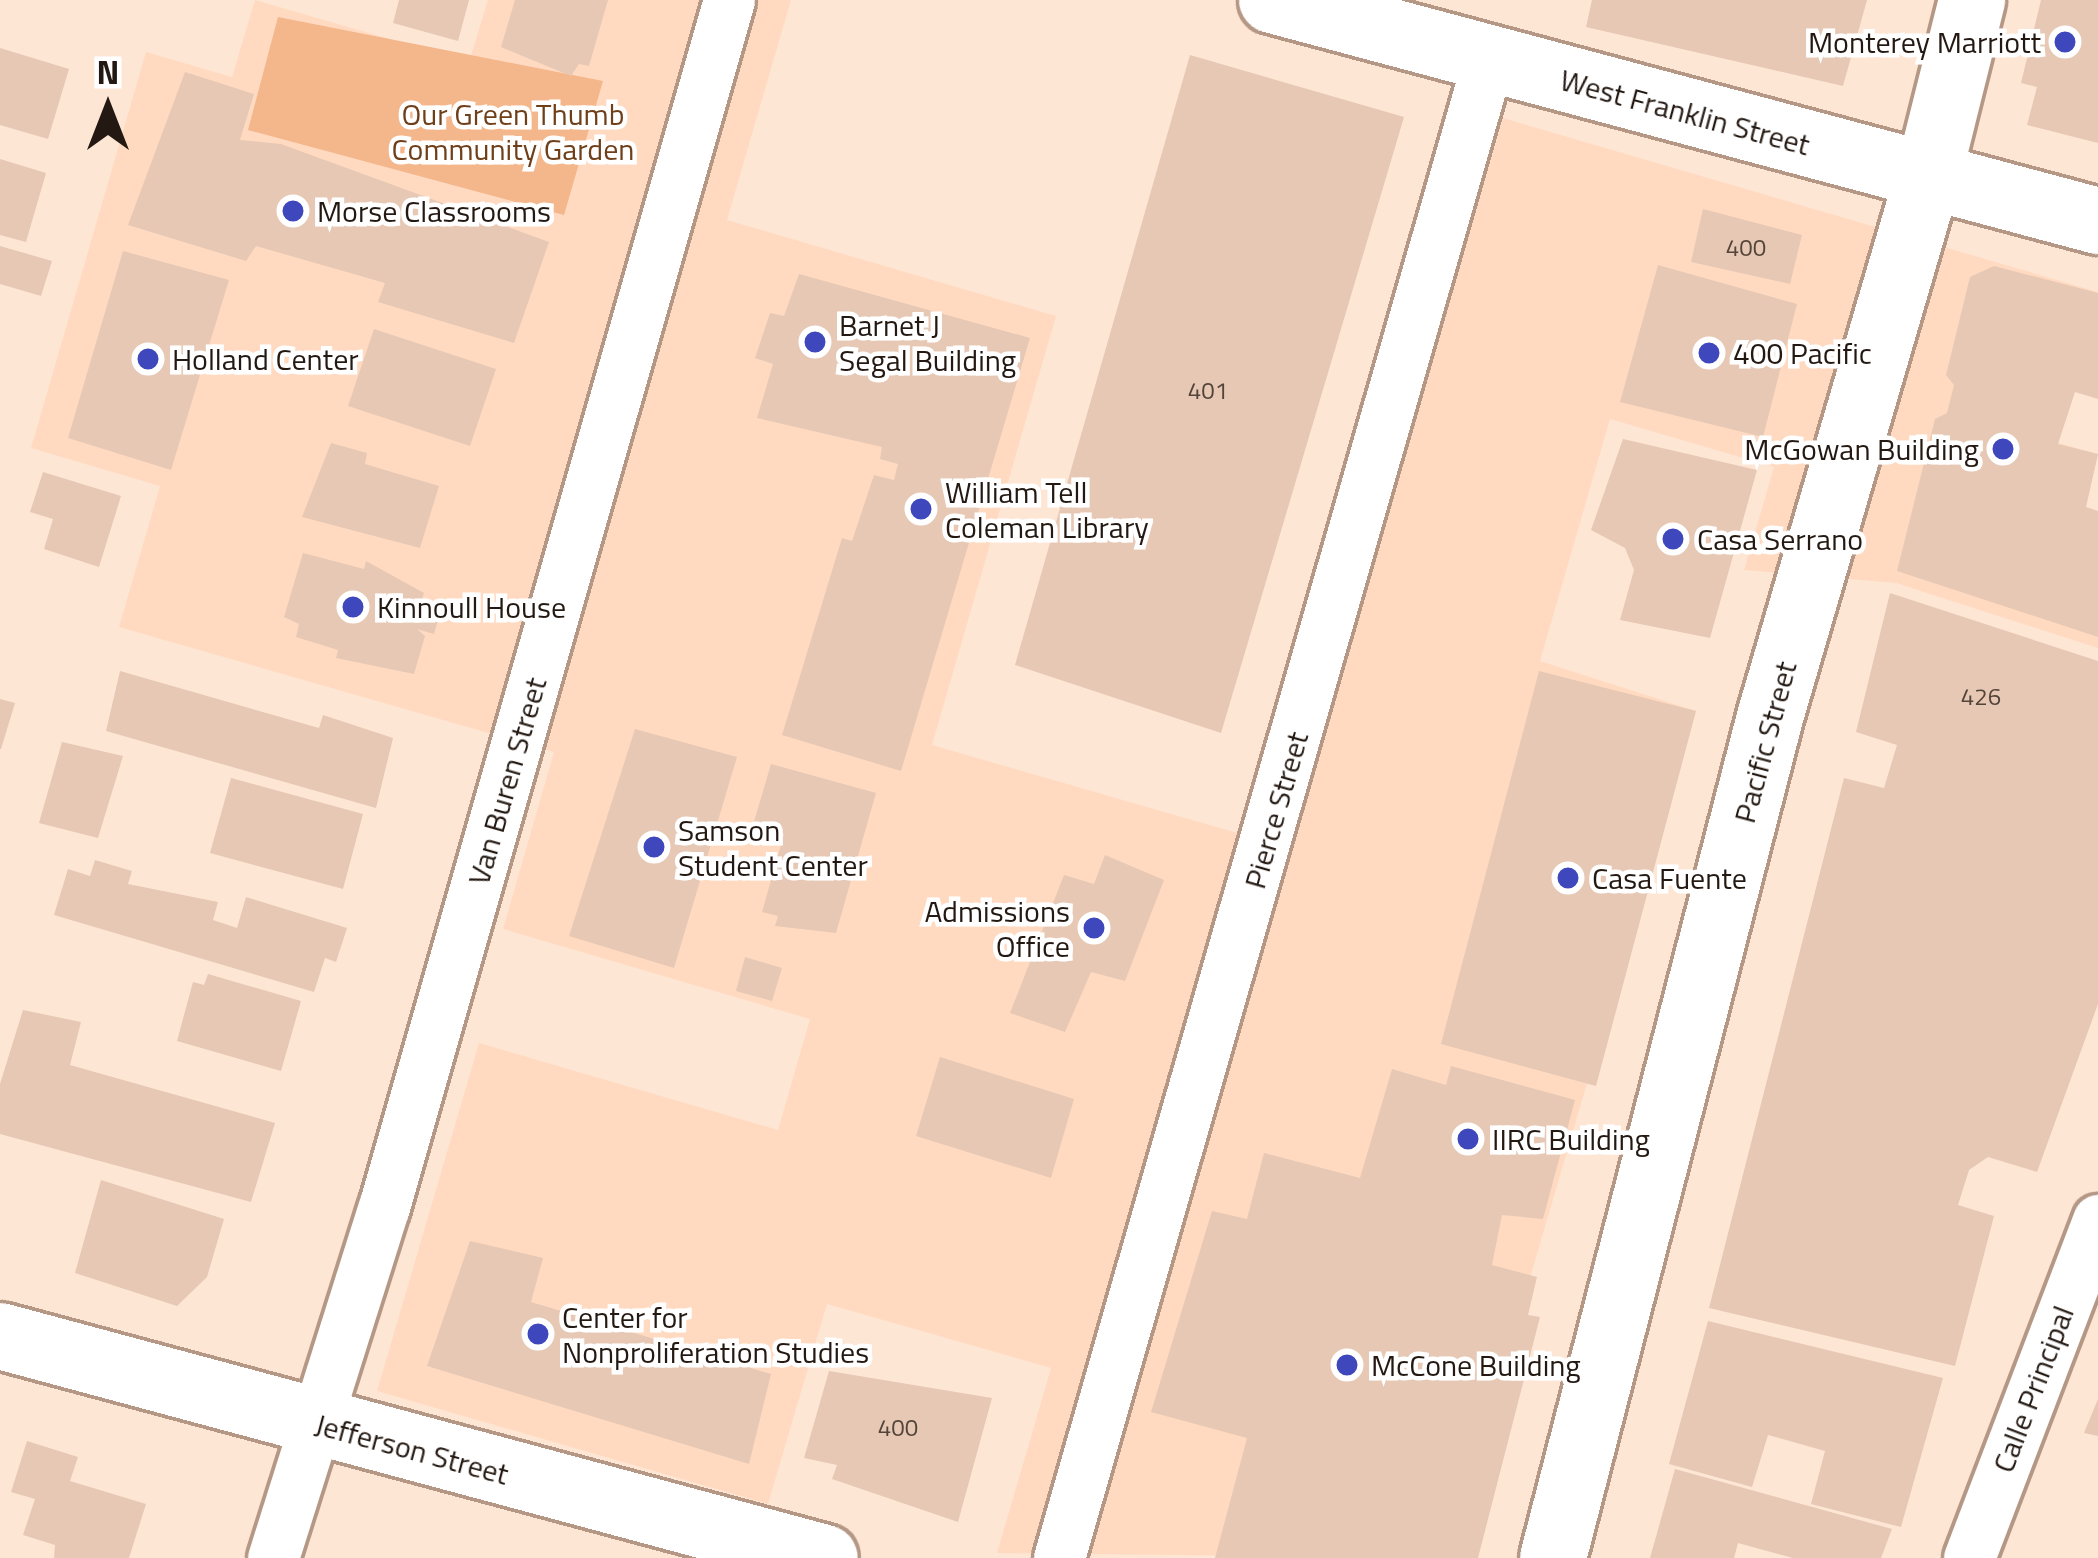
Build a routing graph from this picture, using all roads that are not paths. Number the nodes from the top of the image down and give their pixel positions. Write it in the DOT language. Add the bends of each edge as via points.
graph roads {
  1 [pos="729,0"];
  2 [pos="1272,0"];
  3 [pos="1972,0"];
  4 [pos="1488,61"];
  5 [pos="1928,177"];
  6 [pos="2098,221"];
  7 [pos="2098,1220"];
  8 [pos="0,1336"];
  9 [pos="312,1424"];
  10 [pos="790,1553"];
  11 [pos="273,1558"];
  12 [pos="1058,1558"];
  13 [pos="1553,1558"];
  14 [pos="1969,1558"];
  1 -- 9 [label="street, Van Buren Street" via="388,1191"];
  2 -- 4 [label="main road, West Franklin Street"];
  3 -- 5 [label="main road, Pacific Street"];
  4 -- 5 [label="main road, West Franklin Street"];
  4 -- 12 [label="street, Pierce Street"];
  5 -- 6 [label="main road, West Franklin Street"];
  5 -- 13 [label="main road, Pacific Street" via="1770,717"];
  7 -- 14 [label="street, Calle Principal"];
  8 -- 9 [label="main road, Jefferson Street"];
  9 -- 10 [label="main road, Jefferson Street"];
  9 -- 11 [label="street, Van Buren Street"];
}
